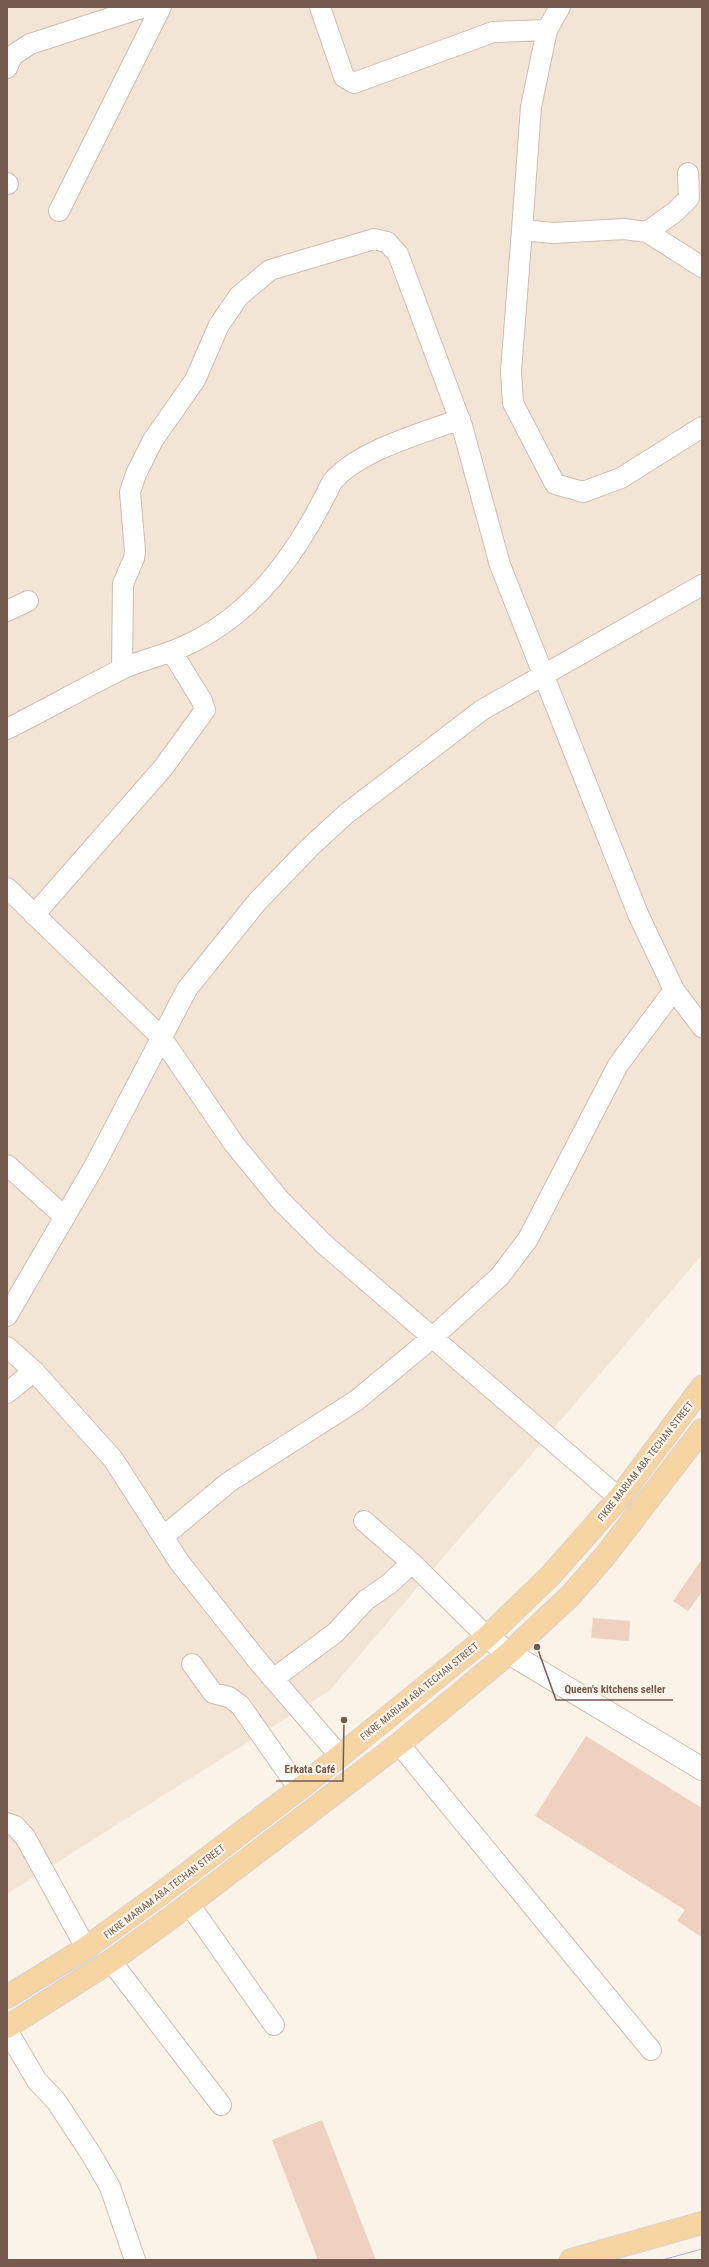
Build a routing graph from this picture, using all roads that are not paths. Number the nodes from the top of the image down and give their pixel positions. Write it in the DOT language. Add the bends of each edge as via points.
graph roads {
  1 [pos="144,7"];
  2 [pos="161,7"];
  3 [pos="320,7"];
  4 [pos="560,7"];
  5 [pos="547,30"];
  6 [pos="7,68"];
  7 [pos="688,173"];
  8 [pos="59,211"];
  9 [pos="522,230"];
  10 [pos="647,232"];
  11 [pos="702,267"];
  12 [pos="460,419"];
  13 [pos="702,427"];
  14 [pos="702,585"];
  15 [pos="28,601"];
  16 [pos="7,611"];
  17 [pos="172,652"];
  18 [pos="122,670"];
  19 [pos="545,675"];
  20 [pos="7,729"];
  21 [pos="7,888"];
  22 [pos="34,915"];
  23 [pos="674,990"];
  24 [pos="702,1027"];
  25 [pos="161,1037"];
  26 [pos="7,1165"];
  27 [pos="65,1217"];
  28 [pos="7,1316"];
  29 [pos="433,1337"];
  30 [pos="7,1347"];
  31 [pos="34,1371"];
  32 [pos="702,1386"];
  33 [pos="7,1393"];
  34 [pos="702,1430"];
  35 [pos="619,1498"];
  36 [pos="364,1520"];
  37 [pos="164,1536"];
  38 [pos="412,1563"];
  39 [pos="487,1637"];
  40 [pos="509,1653"];
  41 [pos="192,1664"];
  42 [pos="273,1679"];
  43 [pos="399,1744"];
  44 [pos="339,1755"];
  45 [pos="702,1769"];
  46 [pos="299,1790"];
  47 [pos="7,1824"];
  48 [pos="159,1896"];
  49 [pos="182,1909"];
  50 [pos="86,1948"];
  51 [pos="111,1961"];
  52 [pos="7,1998"];
  53 [pos="274,2025"];
  54 [pos="7,2027"];
  55 [pos="7,2030"];
  56 [pos="652,2050"];
  57 [pos="221,2105"];
  58 [pos="702,2223"];
  59 [pos="135,2260"];
  60 [pos="571,2260"];
  1 -- 6 [label="street" via="30,44 12,56"];
  2 -- 8 [label="street"];
  3 -- 5 [label="street" via="344,77 354,83 493,32"];
  4 -- 5 [label="street"];
  5 -- 9 [label="street" via="531,107"];
  7 -- 10 [label="street" via="689,198 675,212"];
  9 -- 10 [label="street" via="553,233 624,229"];
  9 -- 13 [label="street" via="511,371 513,403 555,484 583,492 621,478"];
  10 -- 11 [label="street"];
  12 -- 17 [label="street" via="388,447 340,472 287,563 251,601 220,628"];
  12 -- 18 [label="street" via="398,254 387,242 374,239 270,270 239,296 219,325 195,380 153,440 136,474 130,492 135,551 123,584"];
  12 -- 19 [label="street" via="500,565"];
  14 -- 19 [label="street"];
  15 -- 16 [label="street"];
  17 -- 18 [label="street"];
  17 -- 22 [label="street" via="205,710 163,768"];
  18 -- 20 [label="street"];
  19 -- 23 [label="street" via="638,914"];
  19 -- 25 [label="street" via="482,710 346,814 309,848 257,902 187,989"];
  21 -- 22 [label="street"];
  22 -- 25 [label="street"];
  23 -- 24 [label="street"];
  23 -- 29 [label="street" via="618,1065 528,1239 500,1276"];
  25 -- 27 [label="street"];
  25 -- 29 [label="street" via="234,1144 280,1200 325,1246"];
  26 -- 27 [label="street"];
  27 -- 28 [label="street"];
  29 -- 35 [label="street"];
  29 -- 37 [label="street" via="357,1400 229,1482"];
  30 -- 31 [label="street"];
  31 -- 33 [label="street"];
  31 -- 37 [label="street" via="113,1459"];
  32 -- 35 [label="main road, FIKRE MARIAM ABA TECHAN STREET"];
  34 -- 40 [label="main road" via="570,1596"];
  35 -- 39 [label="main road, FIKRE MARIAM ABA TECHAN STREET" via="551,1574"];
  36 -- 38 [label="street"];
  37 -- 42 [label="street" via="180,1563"];
  38 -- 39 [label="street"];
  38 -- 42 [label="street" via="366,1600 335,1633"];
  39 -- 40 [label="street"];
  39 -- 44 [label="main road, FIKRE MARIAM ABA TECHAN STREET"];
  40 -- 43 [label="main road"];
  40 -- 45 [label="street"];
  41 -- 46 [label="street" via="213,1693 229,1697 240,1705"];
  42 -- 44 [label="street"];
  43 -- 49 [label="main road"];
  43 -- 56 [label="street"];
  44 -- 46 [label="main road, FIKRE MARIAM ABA TECHAN STREET"];
  46 -- 48 [label="main road, FIKRE MARIAM ABA TECHAN STREET"];
  47 -- 50 [label="street" via="15,1826 25,1837"];
  48 -- 49 [label="main road"];
  48 -- 50 [label="main road, FIKRE MARIAM ABA TECHAN STREET"];
  49 -- 51 [label="main road"];
  49 -- 53 [label="street"];
  50 -- 52 [label="main road, FIKRE MARIAM ABA TECHAN STREET"];
  51 -- 54 [label="main road"];
  51 -- 57 [label="street"];
  55 -- 59 [label="street" via="37,2081 56,2101 110,2187"];
  58 -- 60 [label="main road"];
}
